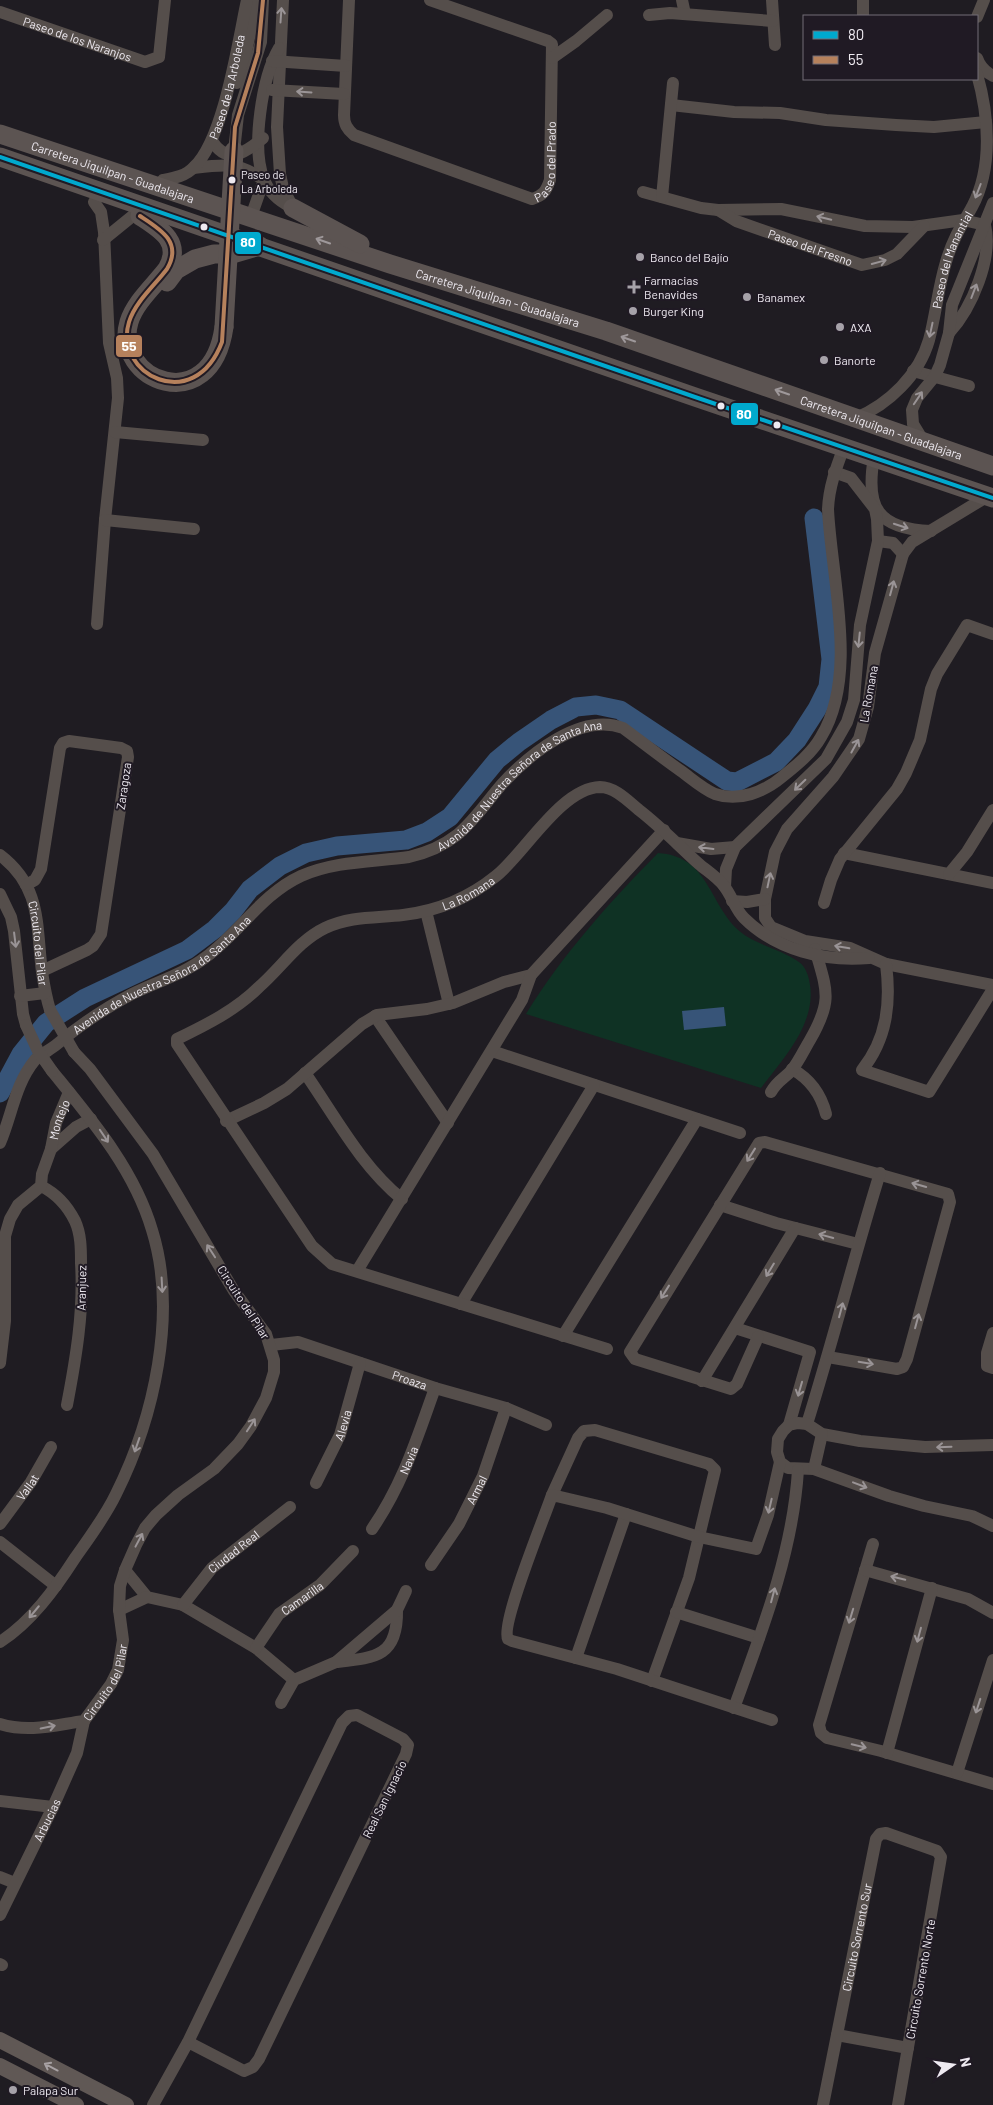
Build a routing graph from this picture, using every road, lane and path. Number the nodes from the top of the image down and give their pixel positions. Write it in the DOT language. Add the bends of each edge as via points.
graph roads {
  1 [pos="164,0"];
  2 [pos="247,0"];
  3 [pos="257,0"];
  4 [pos="264,0"];
  5 [pos="283,0"];
  6 [pos="349,0"];
  7 [pos="430,0"];
  8 [pos="682,0"];
  9 [pos="772,0"];
  10 [pos="863,0"];
  11 [pos="984,0"];
  12 [pos="0,12"];
  13 [pos="684,14"];
  14 [pos="607,15"];
  15 [pos="649,15"];
  16 [pos="863,15"];
  17 [pos="978,15"];
  18 [pos="773,21"];
  19 [pos="775,45"];
  20 [pos="552,58"];
  21 [pos="276,61"];
  22 [pos="978,61"];
  23 [pos="346,66"];
  24 [pos="993,76"];
  25 [pos="978,78"];
  26 [pos="673,83"];
  27 [pos="263,89"];
  28 [pos="279,90"];
  29 [pos="344,94"];
  30 [pos="671,105"];
  31 [pos="986,122"];
  32 [pos="0,125"];
  33 [pos="276,127"];
  34 [pos="0,134"];
  35 [pos="259,141"];
  36 [pos="224,148"];
  37 [pos="0,157"];
  38 [pos="0,168"];
  39 [pos="194,168"];
  40 [pos="163,180"];
  41 [pos="264,180"];
  42 [pos="643,192"];
  43 [pos="662,197"];
  44 [pos="94,202"];
  45 [pos="993,204"];
  46 [pos="293,208"];
  47 [pos="718,210"];
  48 [pos="253,211"];
  49 [pos="138,215"];
  50 [pos="963,220"];
  51 [pos="275,224"];
  52 [pos="985,225"];
  53 [pos="924,226"];
  54 [pos="240,239"];
  55 [pos="103,240"];
  56 [pos="260,246"];
  57 [pos="390,264"];
  58 [pos="220,325"];
  59 [pos="913,371"];
  60 [pos="935,376"];
  61 [pos="969,386"];
  62 [pos="856,418"];
  63 [pos="116,432"];
  64 [pos="202,440"];
  65 [pos="924,442"];
  66 [pos="844,447"];
  67 [pos="874,457"];
  68 [pos="993,466"];
  69 [pos="834,472"];
  70 [pos="990,497"];
  71 [pos="875,509"];
  72 [pos="105,520"];
  73 [pos="194,529"];
  74 [pos="931,531"];
  75 [pos="878,541"];
  76 [pos="903,554"];
  77 [pos="97,624"];
  78 [pos="993,634"];
  79 [pos="993,810"];
  80 [pos="770,814"];
  81 [pos="787,829"];
  82 [pos="664,830"];
  83 [pos="677,843"];
  84 [pos="735,847"];
  85 [pos="844,853"];
  86 [pos="0,855"];
  87 [pos="950,874"];
  88 [pos="993,883"];
  89 [pos="26,885"];
  90 [pos="725,887"];
  91 [pos="0,894"];
  92 [pos="765,900"];
  93 [pos="732,901"];
  94 [pos="824,903"];
  95 [pos="426,911"];
  96 [pos="768,932"];
  97 [pos="816,949"];
  98 [pos="886,964"];
  99 [pos="42,971"];
  100 [pos="531,975"];
  101 [pos="993,985"];
  102 [pos="993,989"];
  103 [pos="45,992"];
  104 [pos="20,996"];
  105 [pos="449,1004"];
  106 [pos="375,1016"];
  107 [pos="492,1050"];
  108 [pos="792,1069"];
  109 [pos="306,1074"];
  110 [pos="594,1085"];
  111 [pos="69,1092"];
  112 [pos="771,1092"];
  113 [pos="826,1114"];
  114 [pos="92,1119"];
  115 [pos="697,1119"];
  116 [pos="226,1121"];
  117 [pos="448,1123"];
  118 [pos="740,1133"];
  119 [pos="0,1143"];
  120 [pos="52,1149"];
  121 [pos="880,1173"];
  122 [pos="41,1186"];
  123 [pos="402,1199"];
  124 [pos="720,1204"];
  125 [pos="795,1228"];
  126 [pos="858,1244"];
  127 [pos="357,1271"];
  128 [pos="461,1304"];
  129 [pos="735,1328"];
  130 [pos="993,1333"];
  131 [pos="563,1336"];
  132 [pos="758,1336"];
  133 [pos="271,1345"];
  134 [pos="607,1349"];
  135 [pos="828,1357"];
  136 [pos="0,1363"];
  137 [pos="360,1363"];
  138 [pos="993,1368"];
  139 [pos="702,1381"];
  140 [pos="435,1388"];
  141 [pos="66,1405"];
  142 [pos="506,1408"];
  143 [pos="807,1424"];
  144 [pos="546,1425"];
  145 [pos="789,1425"];
  146 [pos="822,1434"];
  147 [pos="993,1445"];
  148 [pos="50,1447"];
  149 [pos="780,1462"];
  150 [pos="814,1469"];
  151 [pos="798,1470"];
  152 [pos="316,1483"];
  153 [pos="552,1495"];
  154 [pos="290,1507"];
  155 [pos="626,1514"];
  156 [pos="0,1524"];
  157 [pos="993,1526"];
  158 [pos="372,1529"];
  159 [pos="699,1537"];
  160 [pos="0,1542"];
  161 [pos="873,1544"];
  162 [pos="353,1550"];
  163 [pos="431,1565"];
  164 [pos="125,1570"];
  165 [pos="865,1570"];
  166 [pos="56,1586"];
  167 [pos="932,1588"];
  168 [pos="406,1591"];
  169 [pos="148,1597"];
  170 [pos="183,1605"];
  171 [pos="119,1610"];
  172 [pos="397,1610"];
  173 [pos="676,1612"];
  174 [pos="993,1612"];
  175 [pos="759,1638"];
  176 [pos="0,1642"];
  177 [pos="256,1648"];
  178 [pos="576,1658"];
  179 [pos="993,1660"];
  180 [pos="336,1662"];
  181 [pos="294,1680"];
  182 [pos="652,1681"];
  183 [pos="281,1703"];
  184 [pos="734,1708"];
  185 [pos="772,1720"];
  186 [pos="84,1721"];
  187 [pos="0,1724"];
  188 [pos="887,1753"];
  189 [pos="956,1774"];
  190 [pos="993,1784"];
  191 [pos="0,1801"];
  192 [pos="53,1808"];
  193 [pos="940,1854"];
  194 [pos="0,1878"];
  195 [pos="15,1883"];
  196 [pos="0,1915"];
  197 [pos="837,2035"];
  198 [pos="0,2040"];
  199 [pos="188,2042"];
  200 [pos="908,2048"];
  201 [pos="0,2066"];
  202 [pos="76,2105"];
  203 [pos="126,2105"];
  204 [pos="153,2105"];
  205 [pos="823,2105"];
  206 [pos="898,2105"];
  1 -- 12 [label="street, Paseo de los Naranjos" via="159,57 145,62"];
  2 -- 36 [label="street, Paseo de la Arboleda" via="219,121"];
  3 -- 36 [label="street, Paseo de la Arboleda" via="229,114"];
  4 -- 36 [label="street, Paseo de la Arboleda" via="260,48 237,121"];
  21 -- 5 [label="street, one-way"];
  6 -- 23 [label="street, Paseo del Prado"];
  7 -- 20 [label="street, Paseo del Prado" via="548,41 552,44"];
  8 -- 13 [label="street"];
  9 -- 18 [label="street"];
  10 -- 16 [label="street"];
  11 -- 17 [label="street"];
  13 -- 15 [label="street"];
  13 -- 18 [label="street"];
  14 -- 20 [label="street"];
  18 -- 19 [label="street"];
  20 -- 29 [label="street, Paseo del Prado" via="550,180 542,196 532,199 354,135 344,123"];
  21 -- 23 [label="street"];
  21 -- 27 [label="street"];
  21 -- 28 [label="street"];
  22 -- 24 [label="street" via="987,74"];
  23 -- 29 [label="street, Paseo del Prado"];
  25 -- 31 [label="street, Paseo del Manantial"];
  26 -- 30 [label="street"];
  27 -- 28 [label="street"];
  27 -- 35 [label="street"];
  29 -- 28 [label="street, one-way"];
  28 -- 33 [label="street"];
  30 -- 31 [label="street" via="780,113 883,132 927,131 934,127"];
  30 -- 43 [label="street"];
  31 -- 50 [label="street, Paseo del Manantial, one-way" via="986,162 981,186"];
  32 -- 40 [label="highway"];
  33 -- 35 [label="street"];
  33 -- 46 [label="street" via="280,174"];
  34 -- 51 [label="highway, Carretera Jiquilpan - Guadalajara"];
  35 -- 36 [label="street" via="241,154 230,155 220,151"];
  35 -- 41 [label="street"];
  36 -- 39 [label="street, Paseo de la Arboleda" via="206,152"];
  36 -- 58 [label="highway, bridge"];
  37 -- 54 [label="highway, Carretera Jiquilpan - Guadalajara"];
  38 -- 44 [label="highway"];
  39 -- 40 [label="street" via="178,177"];
  39 -- 41 [label="street" via="227,164 249,170"];
  40 -- 48 [label="highway"];
  41 -- 46 [label="street" via="279,200"];
  41 -- 48 [label="street"];
  42 -- 43 [label="street, Paseo del Fresno"];
  43 -- 47 [label="street, Paseo del Fresno"];
  44 -- 49 [label="highway"];
  44 -- 55 [label="street" via="101,212"];
  45 -- 52 [label="street, Paseo del Manantial"];
  46 -- 57 [label="highway" via="375,252"];
  53 -- 47 [label="street, Paseo del Fresno, one-way" via="864,226 781,210"];
  47 -- 53 [label="street, Paseo del Fresno, one-way" via="736,221 862,265 875,264 896,254"];
  48 -- 51 [label="highway"];
  49 -- 54 [label="highway" via="214,240"];
  49 -- 55 [label="street"];
  49 -- 58 [label="highway" via="166,235 173,253 167,269 136,308 128,324 129,342 137,362 146,373 160,380 175,382 195,378 214,359 222,342"];
  50 -- 52 [label="street, Paseo del Fresno"];
  50 -- 53 [label="street, Paseo del Fresno"];
  50 -- 59 [label="street, Paseo del Manantial, one-way" via="946,261 926,348"];
  57 -- 51 [label="highway, Carretera Jiquilpan - Guadalajara, one-way"];
  60 -- 52 [label="street, Paseo del Manantial, one-way" via="945,350 952,305"];
  54 -- 56 [label="highway, Carretera Jiquilpan - Guadalajara"];
  55 -- 63 [label="street" via="109,343 117,378"];
  56 -- 58 [label="highway" via="232,254 207,255 182,265 143,313 136,329 136,340 139,351 151,366 166,373 181,374 193,370 202,361"];
  56 -- 66 [label="highway, Carretera Jiquilpan - Guadalajara"];
  62 -- 57 [label="highway, Carretera Jiquilpan - Guadalajara, one-way" via="606,331"];
  59 -- 60 [label="street"];
  59 -- 62 [label="street, Paseo del Manantial" via="882,405"];
  60 -- 61 [label="street"];
  65 -- 60 [label="street, Paseo del Manantial, one-way" via="913,424 912,410 919,395"];
  62 -- 65 [label="highway, Carretera Jiquilpan - Guadalajara"];
  63 -- 64 [label="street"];
  63 -- 72 [label="street"];
  65 -- 68 [label="highway, Carretera Jiquilpan - Guadalajara"];
  66 -- 67 [label="highway, Carretera Jiquilpan - Guadalajara"];
  66 -- 69 [label="street, Avenida de Nuestra Señora de Santa Ana"];
  67 -- 70 [label="highway, Carretera Jiquilpan - Guadalajara"];
  67 -- 71 [label="street, La Romana" via="870,479"];
  69 -- 71 [label="street" via="851,478"];
  69 -- 119 [label="street, Avenida de Nuestra Señora de Santa Ana" via="828,509 839,617 837,698 821,737 809,753 780,779 761,791 736,797 724,796 704,788 623,728 598,724 577,730 528,760 502,784 466,827 445,844 414,856 338,864 300,876 264,900 236,931 194,966 131,995 79,1026 37,1058 28,1069"];
  70 -- 74 [label="street"];
  71 -- 74 [label="street, one-way" via="902,528"];
  71 -- 75 [label="street, La Romana"];
  72 -- 73 [label="street"];
  72 -- 77 [label="street"];
  74 -- 76 [label="street" via="912,542"];
  75 -- 76 [label="street" via="893,543"];
  75 -- 80 [label="street, La Romana, one-way" via="860,626 854,700 847,722 826,759"];
  81 -- 76 [label="street, La Romana, one-way" via="837,771 859,739 868,707 875,653"];
  78 -- 85 [label="street" via="967,625 937,674 920,740 897,789"];
  79 -- 87 [label="street"];
  80 -- 81 [label="street"];
  80 -- 84 [label="street, La Romana"];
  92 -- 81 [label="street, La Romana, one-way" via="775,852"];
  82 -- 83 [label="street, La Romana"];
  82 -- 95 [label="street, La Romana" via="622,796 611,790 594,788 565,803 497,876 462,898"];
  82 -- 100 [label="street"];
  84 -- 83 [label="street, one-way" via="711,849"];
  83 -- 90 [label="street, La Romana"];
  84 -- 90 [label="street, La Romana" via="726,869"];
  85 -- 87 [label="street"];
  85 -- 94 [label="street"];
  86 -- 89 [label="street, Circuito del Pilar" via="11,863"];
  87 -- 88 [label="street"];
  89 -- 99 [label="street, Circuito del Pilar" via="36,907"];
  89 -- 99 [label="street, Zaragoza" via="35,880 41,869 63,743 69,741 127,751 101,934 93,946"];
  90 -- 93 [label="street, La Romana"];
  91 -- 104 [label="street, Circuito del Pilar, one-way" via="11,917"];
  92 -- 93 [label="street"];
  92 -- 96 [label="street, La Romana"];
  93 -- 96 [label="street, La Romana" via="742,917"];
  95 -- 105 [label="street"];
  95 -- 116 [label="street, La Romana" via="358,918 323,929 238,1005 177,1039 177,1044"];
  96 -- 97 [label="street" via="788,947"];
  97 -- 98 [label="street" via="849,960 869,958"];
  97 -- 108 [label="street" via="826,1006"];
  98 -- 101 [label="street"];
  98 -- 102 [label="street" via="888,997 885,1026 876,1050 862,1070 929,1092"];
  99 -- 103 [label="street, Circuito del Pilar"];
  100 -- 105 [label="street"];
  100 -- 107 [label="street" via="522,1000"];
  103 -- 104 [label="street"];
  133 -- 103 [label="street, Circuito del Pilar, one-way, bridge" via="259,1322 234,1291 152,1154 74,1052 50,1010"];
  104 -- 111 [label="street, Circuito del Pilar, bridge" via="26,1025 38,1051"];
  105 -- 106 [label="street"];
  106 -- 109 [label="street"];
  106 -- 117 [label="street"];
  107 -- 110 [label="street"];
  107 -- 117 [label="street"];
  108 -- 112 [label="street"];
  108 -- 113 [label="street" via="817,1091"];
  109 -- 116 [label="street" via="264,1103"];
  109 -- 123 [label="street" via="366,1162"];
  110 -- 115 [label="street"];
  110 -- 128 [label="street"];
  111 -- 114 [label="street, Circuito del Pilar"];
  111 -- 120 [label="street, Montejo" via="56,1122"];
  114 -- 120 [label="street, Montejo" via="76,1127"];
  114 -- 166 [label="street, Circuito del Pilar, one-way" via="118,1158 146,1212 159,1255 163,1306 156,1370 135,1449 115,1496"];
  115 -- 118 [label="street"];
  115 -- 131 [label="street"];
  116 -- 127 [label="street" via="312,1246 332,1264"];
  117 -- 123 [label="street"];
  120 -- 122 [label="street, Montejo"];
  121 -- 124 [label="street, one-way" via="762,1142"];
  121 -- 126 [label="street"];
  135 -- 121 [label="street, one-way" via="896,1369 903,1368 907,1359 950,1198 944,1192"];
  122 -- 136 [label="street" via="18,1205 5,1236 5,1321"];
  122 -- 141 [label="street, Aranjuez" via="53,1192 68,1209 76,1222 80,1242 80,1323"];
  123 -- 127 [label="street"];
  124 -- 125 [label="street"];
  124 -- 139 [label="street, one-way" via="630,1352 635,1359"];
  126 -- 125 [label="street, one-way"];
  125 -- 129 [label="street, one-way"];
  135 -- 126 [label="street, one-way"];
  127 -- 128 [label="street"];
  128 -- 131 [label="street"];
  129 -- 132 [label="street"];
  129 -- 139 [label="street"];
  130 -- 138 [label="street" via="986,1366"];
  131 -- 134 [label="street"];
  132 -- 139 [label="street" via="734,1387"];
  132 -- 145 [label="street, one-way" via="810,1352"];
  133 -- 137 [label="street, Proaza" via="298,1342"];
  164 -- 133 [label="street, Circuito del Pilar, one-way" via="145,1528 156,1514 214,1469 251,1426 271,1385 274,1372"];
  135 -- 143 [label="street"];
  137 -- 140 [label="street, Proaza"];
  137 -- 152 [label="street, Alevia" via="340,1435"];
  140 -- 142 [label="street, Proaza"];
  140 -- 158 [label="street, Navia" via="408,1465 389,1504"];
  142 -- 144 [label="street, Proaza"];
  142 -- 163 [label="street, Armal" via="483,1476 459,1524"];
  143 -- 145 [label="street"];
  143 -- 146 [label="street"];
  145 -- 149 [label="street" via="778,1439"];
  147 -- 146 [label="street, one-way" via="925,1447"];
  146 -- 150 [label="street"];
  148 -- 156 [label="street, Vallat" via="31,1482"];
  149 -- 151 [label="street"];
  149 -- 159 [label="street, one-way" via="768,1515 756,1549"];
  150 -- 151 [label="street"];
  150 -- 157 [label="street, one-way" via="889,1496 972,1516"];
  175 -- 151 [label="street, one-way" via="785,1551"];
  153 -- 155 [label="street"];
  153 -- 159 [label="street" via="578,1438 584,1431 595,1430 713,1466 715,1474"];
  153 -- 178 [label="street" via="516,1594 506,1635 512,1641"];
  154 -- 170 [label="street, Ciudad Real" via="212,1568"];
  155 -- 159 [label="street"];
  155 -- 178 [label="street"];
  159 -- 173 [label="street"];
  160 -- 166 [label="street"];
  161 -- 165 [label="street"];
  162 -- 177 [label="street, Camarilla" via="320,1584 279,1614"];
  164 -- 169 [label="street"];
  164 -- 171 [label="street, Circuito del Pilar" via="120,1586"];
  167 -- 165 [label="street, one-way"];
  165 -- 188 [label="street, one-way" via="819,1725 827,1738"];
  166 -- 176 [label="street, Circuito del Pilar, one-way" via="25,1622"];
  167 -- 174 [label="street" via="968,1599"];
  167 -- 188 [label="street, one-way"];
  168 -- 172 [label="street"];
  169 -- 170 [label="street"];
  169 -- 171 [label="street"];
  170 -- 177 [label="street"];
  171 -- 186 [label="street, Circuito del Pilar" via="123,1640 118,1670"];
  172 -- 180 [label="street"];
  172 -- 180 [label="street" via="396,1636 380,1654"];
  173 -- 175 [label="street"];
  173 -- 182 [label="street"];
  175 -- 184 [label="street"];
  177 -- 181 [label="street"];
  178 -- 182 [label="street"];
  179 -- 189 [label="street, one-way"];
  180 -- 181 [label="street"];
  181 -- 183 [label="street"];
  182 -- 184 [label="street"];
  184 -- 185 [label="street"];
  187 -- 186 [label="street, Circuito del Pilar, one-way" via="31,1729"];
  186 -- 192 [label="street, Arbucias" via="77,1753"];
  188 -- 189 [label="street"];
  189 -- 190 [label="street"];
  191 -- 192 [label="street"];
  192 -- 195 [label="street, Arbucias"];
  193 -- 197 [label="street, Circuito Sorrento Sur" via="886,1833 880,1834 876,1840"];
  193 -- 200 [label="street, Circuito Sorrento Norte"];
  194 -- 195 [label="street"];
  195 -- 196 [label="street, Arbucias"];
  197 -- 200 [label="street"];
  197 -- 205 [label="street, Circuito Sorrento Sur"];
  203 -- 198 [label="main road, one-way"];
  199 -- 199 [label="street, Real San Ignacio" via="342,1723 349,1716 357,1715 404,1739 408,1744 406,1754 259,2059 253,2067 244,2070"];
  199 -- 204 [label="street, Real San Ignacio"];
  200 -- 206 [label="street, Circuito Sorrento Norte"];
  201 -- 202 [label="main road"];
}
